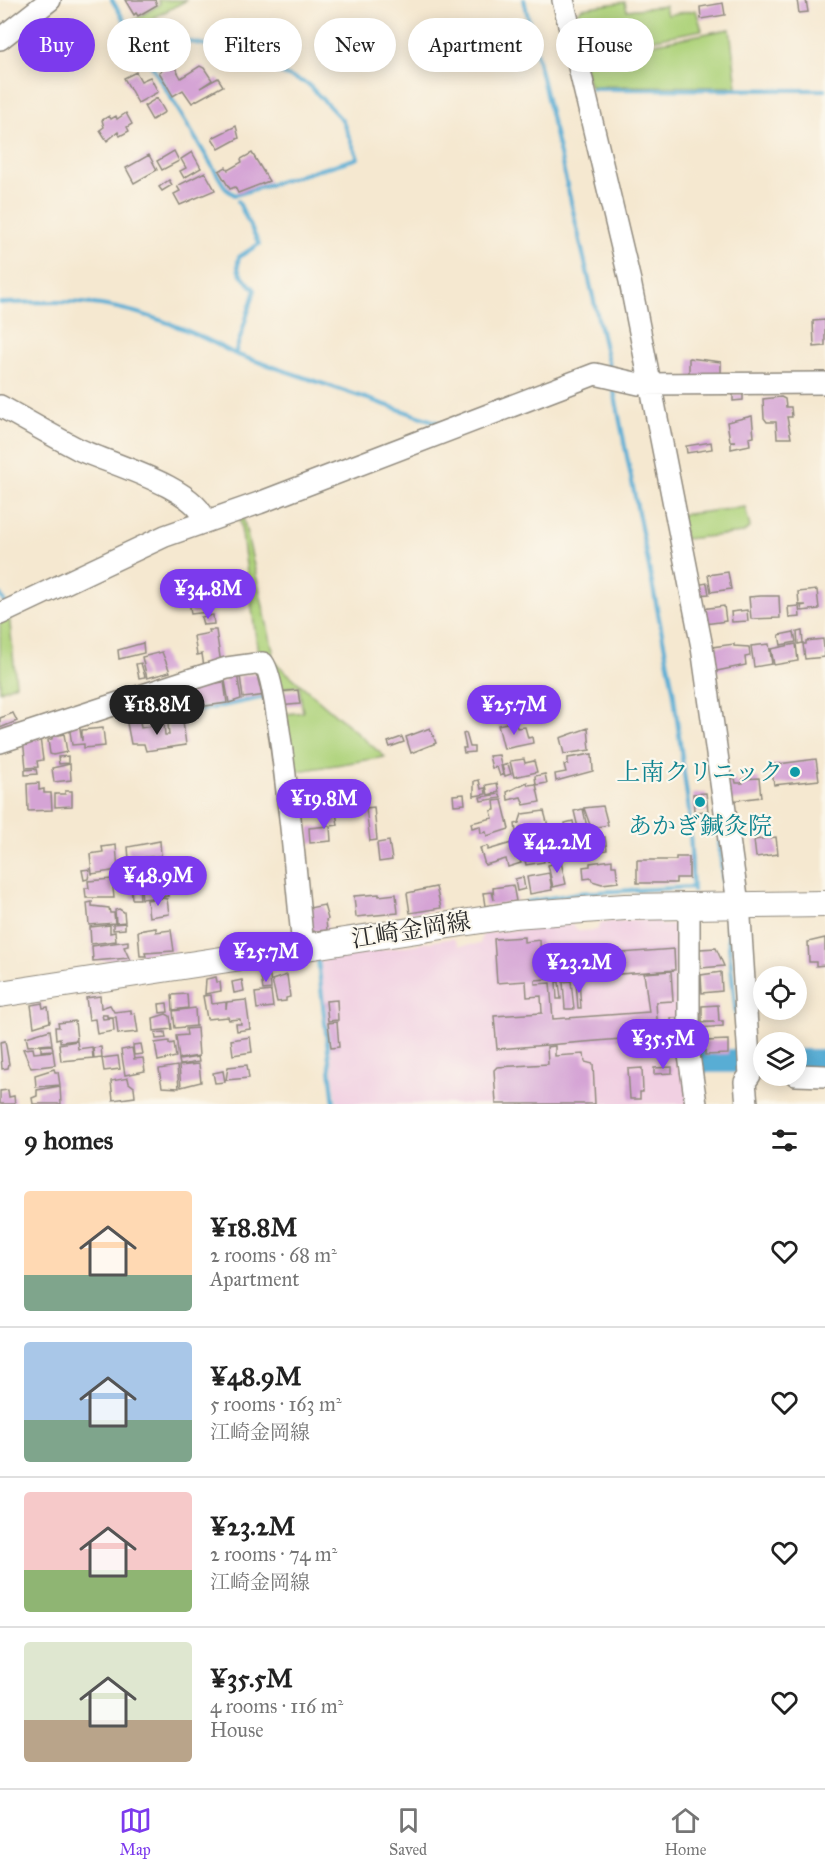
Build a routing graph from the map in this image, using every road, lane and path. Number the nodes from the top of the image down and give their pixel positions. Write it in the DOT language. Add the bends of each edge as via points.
graph roads {
  1 [pos="50,0"];
  2 [pos="563,0"];
  3 [pos="0,39"];
  4 [pos="825,383"];
  5 [pos="650,385"];
  6 [pos="0,406"];
  7 [pos="204,516"];
  8 [pos="0,614"];
  9 [pos="0,742"];
  10 [pos="825,904"];
  11 [pos="738,905"];
  12 [pos="689,906"];
  13 [pos="303,941"];
  14 [pos="0,994"];
  15 [pos="753,1039"];
  16 [pos="807,1075"];
  17 [pos="825,1076"];
  18 [pos="753,1077"];
  19 [pos="696,1104"];
  20 [pos="747,1104"];
  1 -- 3 [label="street"];
  2 -- 5 [label="street" via="630,281"];
  4 -- 5 [label="street"];
  5 -- 7 [label="street" via="595,374 259,503"];
  5 -- 11 [label="street" via="702,647"];
  6 -- 7 [label="street" via="89,454 140,472 168,487"];
  7 -- 8 [label="street"];
  9 -- 13 [label="street" via="219,670 263,663 271,678"];
  10 -- 11 [label="main road, 江崎金岡線"];
  11 -- 12 [label="main road, 江崎金岡線"];
  11 -- 15 [label="street"];
  12 -- 13 [label="main road, 江崎金岡線" via="569,910"];
  12 -- 19 [label="street" via="690,1055"];
  13 -- 14 [label="main road, 江崎金岡線"];
  16 -- 17 [label="street"];
  18 -- 20 [label="street" via="745,1082"];
}
